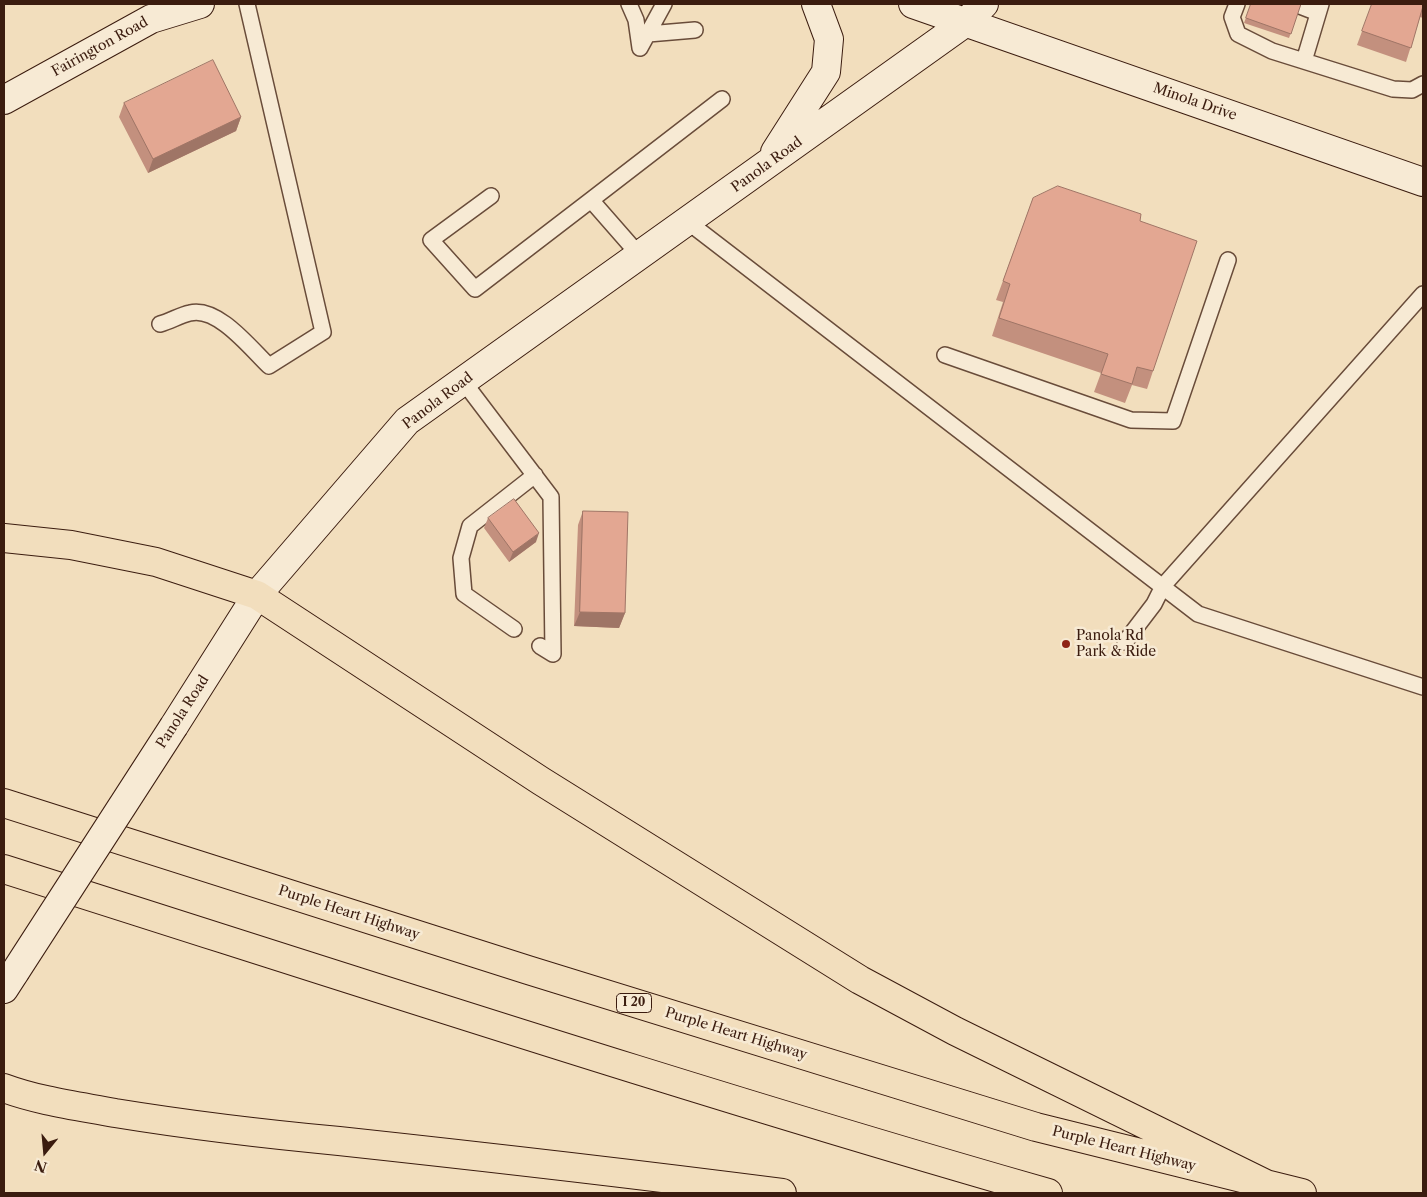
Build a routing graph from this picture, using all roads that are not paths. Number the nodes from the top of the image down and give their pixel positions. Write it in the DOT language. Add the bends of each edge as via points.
graph roads {
  1 [pos="200,4"];
  2 [pos="247,4"];
  3 [pos="629,4"];
  4 [pos="664,4"];
  5 [pos="816,4"];
  6 [pos="913,4"];
  7 [pos="1237,4"];
  8 [pos="1300,6"];
  9 [pos="1319,8"];
  10 [pos="975,13"];
  11 [pos="695,30"];
  12 [pos="648,34"];
  13 [pos="1304,61"];
  14 [pos="1423,84"];
  15 [pos="722,99"];
  16 [pos="4,100"];
  17 [pos="767,164"];
  18 [pos="1423,182"];
  19 [pos="491,196"];
  20 [pos="591,200"];
  21 [pos="688,222"];
  22 [pos="640,256"];
  23 [pos="1228,260"];
  24 [pos="1423,294"];
  25 [pos="160,324"];
  26 [pos="945,355"];
  27 [pos="463,381"];
  28 [pos="535,475"];
  29 [pos="4,538"];
  30 [pos="1164,586"];
  31 [pos="257,595"];
  32 [pos="514,629"];
  33 [pos="1125,642"];
  34 [pos="540,646"];
  35 [pos="1423,687"];
  36 [pos="4,803"];
  37 [pos="4,869"];
  38 [pos="10,981"];
  39 [pos="4,1088"];
  40 [pos="1270,1186"];
  41 [pos="782,1193"];
  42 [pos="1048,1193"];
  43 [pos="1302,1193"];
  1 -- 16 [label="main road, Fairington Road" via="151,19"];
  2 -- 25 [label="lane" via="323,332 269,366 228,324 213,316 192,312"];
  3 -- 12 [label="lane" via="636,20 640,48"];
  4 -- 12 [label="lane"];
  5 -- 17 [label="main road" via="829,39 826,72"];
  6 -- 10 [label="main road"];
  7 -- 13 [label="lane" via="1232,17 1238,34"];
  8 -- 9 [label="lane"];
  9 -- 13 [label="lane"];
  10 -- 17 [label="main road, Panola Road"];
  10 -- 18 [label="main road, Minola Drive"];
  11 -- 12 [label="lane"];
  13 -- 14 [label="lane" via="1393,90 1412,90"];
  15 -- 20 [label="lane"];
  17 -- 21 [label="main road, Panola Road"];
  19 -- 20 [label="lane" via="431,240 475,289"];
  20 -- 22 [label="lane"];
  21 -- 22 [label="main road, Panola Road"];
  21 -- 30 [label="lane"];
  22 -- 27 [label="main road, Panola Road"];
  23 -- 26 [label="lane" via="1173,420 1132,420"];
  24 -- 30 [label="lane"];
  27 -- 28 [label="lane"];
  27 -- 31 [label="main road, Panola Road" via="407,421"];
  28 -- 32 [label="lane" via="470,526 461,558 464,594"];
  28 -- 34 [label="lane" via="551,497 553,654"];
  29 -- 31 [label="highway" via="71,545 156,562"];
  30 -- 33 [label="lane"];
  30 -- 35 [label="lane" via="1198,614"];
  31 -- 38 [label="main road, Panola Road, bridge"];
  31 -- 40 [label="highway" via="541,781 860,980"];
  36 -- 40 [label="highway, Purple Heart Highway / I 20" via="528,970 1036,1126"];
  37 -- 42 [label="highway" via="636,1068"];
  39 -- 41 [label="highway" via="84,1108 148,1118"];
  40 -- 43 [label="highway, Purple Heart Highway / I 20"];
}
